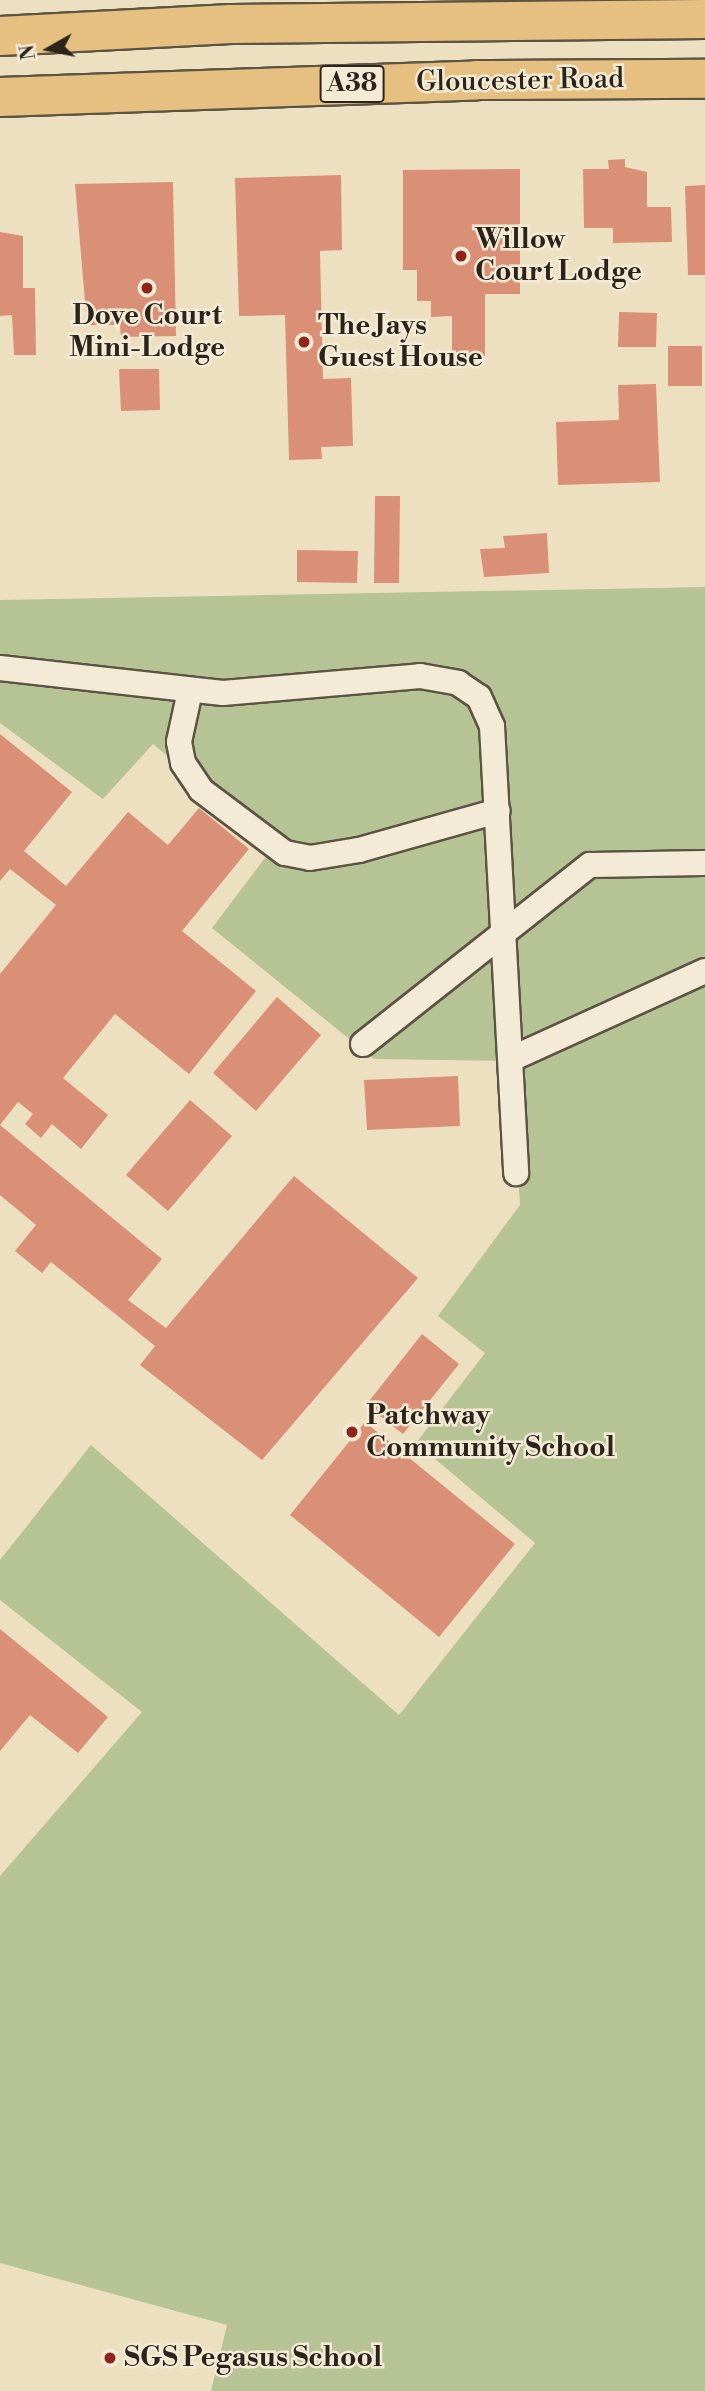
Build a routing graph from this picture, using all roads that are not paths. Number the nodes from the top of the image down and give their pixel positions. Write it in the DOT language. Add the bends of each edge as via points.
graph roads {
  1 [pos="705,19"];
  2 [pos="0,36"];
  3 [pos="705,79"];
  4 [pos="0,97"];
  5 [pos="0,668"];
  6 [pos="190,691"];
  7 [pos="498,811"];
  8 [pos="705,863"];
  9 [pos="505,932"];
  10 [pos="705,971"];
  11 [pos="363,1044"];
  12 [pos="510,1059"];
  13 [pos="516,1173"];
  1 -- 2 [label="main road, A38" via="245,24"];
  3 -- 4 [label="main road, Gloucester Road / A38" via="476,80"];
  5 -- 6 [label="lane"];
  6 -- 7 [label="lane" via="420,676 458,683 479,697 492,726"];
  6 -- 7 [label="lane" via="179,742 183,764 201,790 285,853 310,858 359,850"];
  7 -- 9 [label="lane"];
  8 -- 9 [label="lane" via="590,865"];
  9 -- 11 [label="lane"];
  9 -- 12 [label="lane"];
  10 -- 12 [label="lane"];
  12 -- 13 [label="lane"];
}
